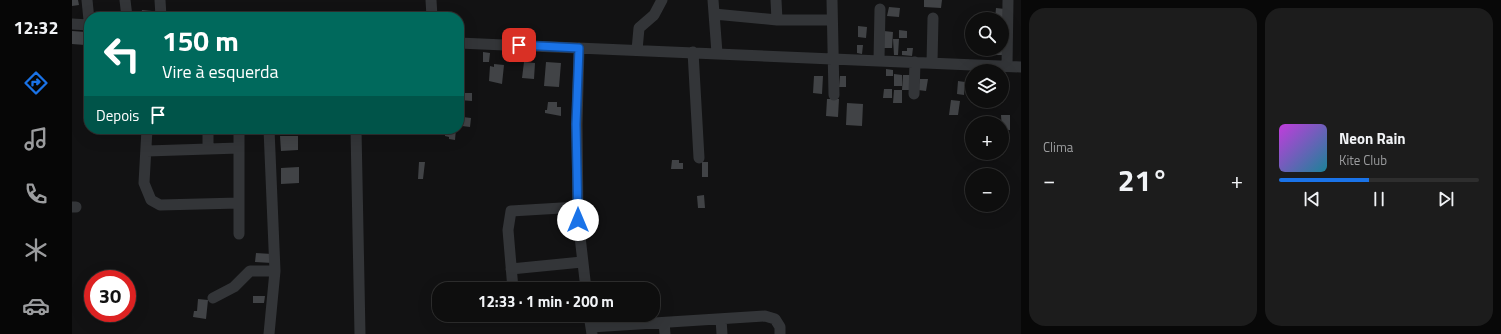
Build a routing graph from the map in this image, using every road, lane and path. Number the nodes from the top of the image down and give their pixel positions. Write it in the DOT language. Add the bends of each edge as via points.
graph roads {
  1 [pos="87,0"];
  2 [pos="125,0"];
  3 [pos="160,0"];
  4 [pos="430,0"];
  5 [pos="662,0"];
  6 [pos="713,0"];
  7 [pos="776,0"];
  8 [pos="832,0"];
  9 [pos="1008,0"];
  10 [pos="880,9"];
  11 [pos="88,12"];
  12 [pos="126,12"];
  13 [pos="161,12"];
  14 [pos="431,12"];
  15 [pos="714,14"];
  16 [pos="933,18"];
  17 [pos="776,20"];
  18 [pos="831,20"];
  19 [pos="72,24"];
  20 [pos="84,25"];
  21 [pos="464,42"];
  22 [pos="579,48"];
  23 [pos="637,50"];
  24 [pos="693,52"];
  25 [pos="717,53"];
  26 [pos="832,58"];
  27 [pos="879,60"];
  28 [pos="915,62"];
  29 [pos="932,63"];
  30 [pos="965,64"];
  31 [pos="1007,64"];
  32 [pos="1009,66"];
  33 [pos="1021,67"];
  34 [pos="914,94"];
  35 [pos="834,95"];
  36 [pos="147,134"];
  37 [pos="208,134"];
  38 [pos="239,134"];
  39 [pos="269,134"];
  40 [pos="356,134"];
  41 [pos="239,148"];
  42 [pos="208,149"];
  43 [pos="147,152"];
  44 [pos="699,158"];
  45 [pos="239,203"];
  46 [pos="578,207"];
  47 [pos="239,234"];
  48 [pos="582,262"];
  49 [pos="511,269"];
  50 [pos="275,271"];
  51 [pos="512,282"];
  52 [pos="585,282"];
  53 [pos="213,298"];
  54 [pos="721,320"];
  55 [pos="665,328"];
  56 [pos="592,330"];
  57 [pos="269,334"];
  58 [pos="360,334"];
  59 [pos="722,334"];
  60 [pos="780,334"];
  1 -- 11 [label="street"];
  2 -- 12 [label="street"];
  3 -- 13 [label="street"];
  4 -- 14 [label="street"];
  5 -- 23 [label="street" via="654,15 639,28"];
  6 -- 15 [label="street"];
  7 -- 17 [label="street"];
  8 -- 18 [label="street"];
  9 -- 31 [label="street"];
  10 -- 27 [label="street"];
  15 -- 17 [label="street"];
  15 -- 25 [label="street"];
  16 -- 29 [label="street"];
  17 -- 18 [label="street"];
  18 -- 26 [label="street"];
  19 -- 20 [label="street"];
  21 -- 22 [label="street"];
  22 -- 23 [label="street"];
  22 -- 46 [label="street" via="576,124"];
  23 -- 24 [label="street"];
  24 -- 25 [label="street"];
  24 -- 44 [label="street"];
  25 -- 26 [label="street"];
  26 -- 27 [label="street"];
  26 -- 35 [label="street"];
  27 -- 28 [label="street"];
  28 -- 29 [label="street"];
  28 -- 34 [label="street"];
  29 -- 30 [label="street"];
  32 -- 33 [label="street"];
  36 -- 43 [label="street"];
  37 -- 42 [label="street"];
  38 -- 41 [label="street"];
  39 -- 50 [label="street"];
  40 -- 58 [label="street"];
  41 -- 42 [label="street"];
  41 -- 45 [label="street"];
  42 -- 43 [label="street"];
  43 -- 45 [label="street" via="144,183 151,200 160,205"];
  45 -- 47 [label="street"];
  46 -- 48 [label="street"];
  46 -- 49 [label="street" via="511,211 508,230"];
  48 -- 49 [label="street"];
  48 -- 52 [label="street"];
  49 -- 51 [label="street"];
  50 -- 53 [label="street" via="250,271 234,287"];
  50 -- 57 [label="street"];
  54 -- 55 [label="street"];
  54 -- 59 [label="street"];
  54 -- 60 [label="street" via="765,316 776,319"];
  55 -- 56 [label="street"];
}
